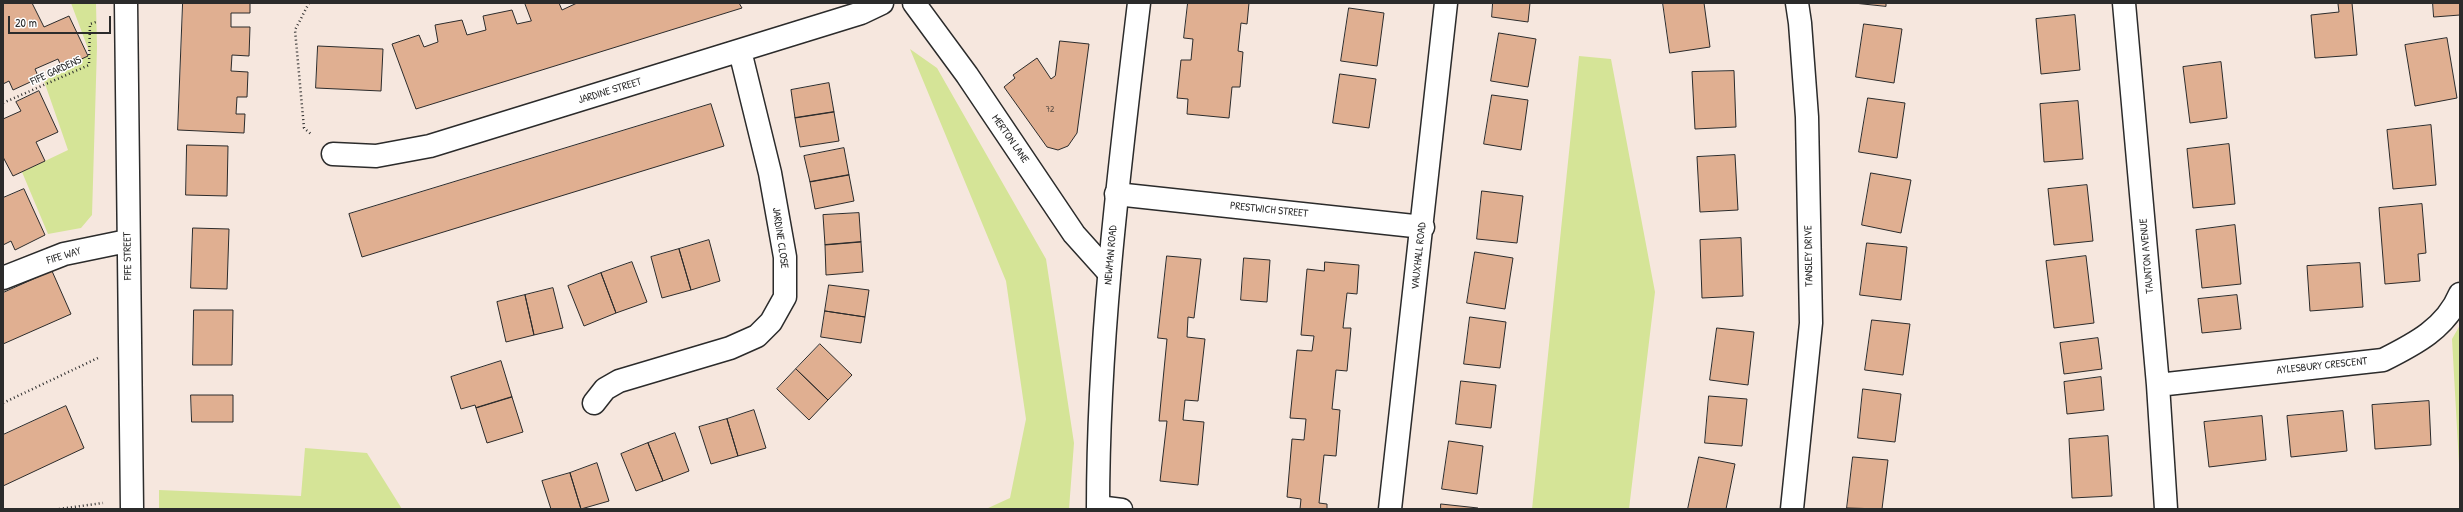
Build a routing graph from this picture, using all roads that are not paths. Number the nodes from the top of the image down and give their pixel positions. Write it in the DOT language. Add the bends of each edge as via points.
graph roads {
  1 [pos="882,3"];
  2 [pos="914,3"];
  3 [pos="1139,3"];
  4 [pos="1446,3"];
  5 [pos="1797,3"];
  6 [pos="2124,3"];
  7 [pos="126,9"];
  8 [pos="740,51"];
  9 [pos="333,154"];
  10 [pos="1116,194"];
  11 [pos="1423,227"];
  12 [pos="127,241"];
  13 [pos="1108,274"];
  14 [pos="3,278"];
  15 [pos="2460,294"];
  16 [pos="2158,385"];
  17 [pos="594,404"];
  18 [pos="132,504"];
  19 [pos="1098,508"];
  20 [pos="1122,509"];
  21 [pos="1390,509"];
  22 [pos="1792,509"];
  23 [pos="2166,509"];
  1 -- 8 [label="street, JARDINE STREET" via="861,13"];
  2 -- 13 [label="street, MERTON LANE" via="1074,234"];
  3 -- 10 [label="street, NEWMAN ROAD"];
  4 -- 11 [label="street, VAUXHALL ROAD"];
  5 -- 22 [label="street, TANSLEY DRIVE" via="1807,117 1811,323"];
  6 -- 16 [label="street, TAUNTON AVENUE"];
  7 -- 12 [label="street, FIFE STREET"];
  8 -- 9 [label="street, JARDINE STREET" via="430,146 376,156"];
  8 -- 17 [label="street, JARDINE CLOSE" via="770,173 785,257 785,297 770,322 757,336 730,348 619,381 605,389"];
  10 -- 11 [label="street, PRESTWICH STREET"];
  10 -- 13 [label="street, NEWMAN ROAD"];
  11 -- 21 [label="street, VAUXHALL ROAD"];
  12 -- 14 [label="street, FIFE WAY" via="64,254"];
  12 -- 18 [label="street, FIFE STREET"];
  13 -- 19 [label="street, NEWMAN ROAD" via="1099,418"];
  15 -- 16 [label="street, AYLESBURY CRESCENT" via="2456,304 2440,325 2412,346 2383,360"];
  16 -- 23 [label="street, TAUNTON AVENUE"];
  19 -- 20 [label="lane"];
}
